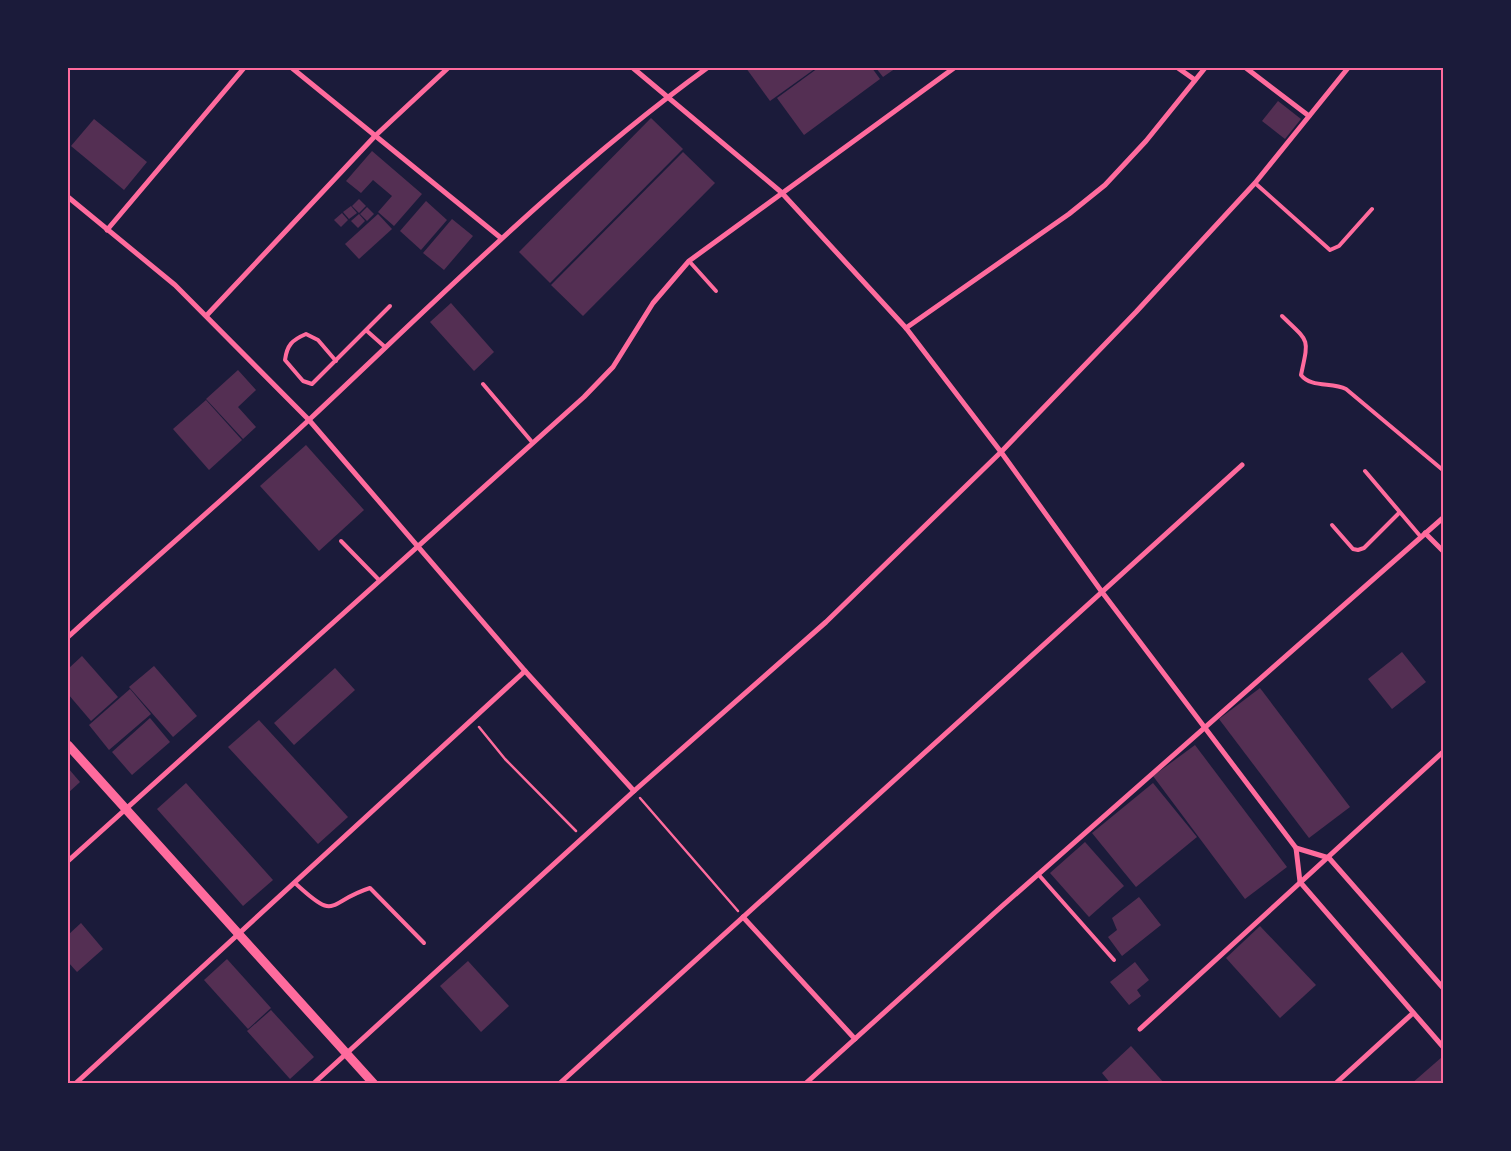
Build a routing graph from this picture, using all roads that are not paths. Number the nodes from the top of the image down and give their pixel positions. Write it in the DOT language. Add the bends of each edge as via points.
graph roads {
  1 [pos="244,68"];
  2 [pos="292,68"];
  3 [pos="448,68"];
  4 [pos="633,68"];
  5 [pos="707,68"];
  6 [pos="954,68"];
  7 [pos="1178,68"];
  8 [pos="1205,68"];
  9 [pos="1246,68"];
  10 [pos="1348,68"];
  11 [pos="1195,80"];
  12 [pos="667,97"];
  13 [pos="1309,116"];
  14 [pos="375,136"];
  15 [pos="1254,183"];
  16 [pos="781,192"];
  17 [pos="68,196"];
  18 [pos="1372,209"];
  19 [pos="107,230"];
  20 [pos="501,238"];
  21 [pos="689,261"];
  22 [pos="716,290"];
  23 [pos="390,306"];
  24 [pos="207,315"];
  25 [pos="1282,316"];
  26 [pos="906,328"];
  27 [pos="368,330"];
  28 [pos="385,347"];
  29 [pos="336,361"];
  30 [pos="483,384"];
  31 [pos="309,420"];
  32 [pos="532,442"];
  33 [pos="1001,452"];
  34 [pos="1242,465"];
  35 [pos="1444,470"];
  36 [pos="1365,471"];
  37 [pos="1400,513"];
  38 [pos="1444,517"];
  39 [pos="1332,525"];
  40 [pos="1423,535"];
  41 [pos="341,541"];
  42 [pos="417,546"];
  43 [pos="1444,552"];
  44 [pos="379,580"];
  45 [pos="1102,592"];
  46 [pos="68,637"];
  47 [pos="525,671"];
  48 [pos="1205,729"];
  49 [pos="68,745"];
  50 [pos="1444,751"];
  51 [pos="634,792"];
  52 [pos="125,809"];
  53 [pos="1296,848"];
  54 [pos="1329,858"];
  55 [pos="68,861"];
  56 [pos="1038,874"];
  57 [pos="1300,882"];
  58 [pos="295,883"];
  59 [pos="743,917"];
  60 [pos="239,934"];
  61 [pos="424,943"];
  62 [pos="1114,960"];
  63 [pos="1443,988"];
  64 [pos="1413,1013"];
  65 [pos="1140,1029"];
  66 [pos="854,1039"];
  67 [pos="1444,1048"];
  68 [pos="346,1054"];
  69 [pos="75,1084"];
  70 [pos="313,1084"];
  71 [pos="374,1084"];
  72 [pos="559,1084"];
  73 [pos="805,1084"];
  74 [pos="1335,1084"];
  1 -- 19 [label="street"];
  2 -- 14 [label="street"];
  3 -- 14 [label="street"];
  4 -- 12 [label="street"];
  5 -- 12 [label="street"];
  6 -- 16 [label="street"];
  7 -- 11 [label="street"];
  8 -- 11 [label="street"];
  9 -- 13 [label="street"];
  10 -- 13 [label="street"];
  11 -- 26 [label="street" via="1105,185 1069,214"];
  12 -- 16 [label="street"];
  12 -- 20 [label="street"];
  13 -- 15 [label="street"];
  14 -- 20 [label="street"];
  14 -- 24 [label="street"];
  15 -- 18 [label="lane" via="1330,250 1339,246"];
  15 -- 33 [label="street"];
  16 -- 21 [label="street"];
  16 -- 26 [label="street"];
  17 -- 19 [label="street"];
  19 -- 24 [label="street"];
  20 -- 28 [label="street"];
  21 -- 22 [label="lane"];
  21 -- 32 [label="street" via="653,303 613,367"];
  23 -- 27 [label="lane"];
  24 -- 31 [label="street"];
  25 -- 35 [label="lane" via="1306,339 1302,375 1305,380 1337,384 1346,389"];
  26 -- 33 [label="street"];
  27 -- 28 [label="lane"];
  27 -- 29 [label="lane"];
  28 -- 31 [label="street"];
  29 -- 29 [label="lane" via="318,340 306,334 294,339 286,348 285,360 308,384 312,384"];
  30 -- 32 [label="lane"];
  31 -- 42 [label="street"];
  31 -- 46 [label="street"];
  32 -- 42 [label="street"];
  33 -- 45 [label="street"];
  33 -- 51 [label="street" via="826,622"];
  34 -- 45 [label="street"];
  36 -- 37 [label="lane"];
  37 -- 39 [label="lane" via="1358,550 1353,549"];
  37 -- 40 [label="lane"];
  38 -- 40 [label="street"];
  40 -- 43 [label="street"];
  40 -- 48 [label="street"];
  41 -- 44 [label="lane"];
  42 -- 44 [label="street"];
  42 -- 47 [label="street"];
  44 -- 52 [label="street"];
  45 -- 48 [label="street"];
  45 -- 59 [label="street"];
  47 -- 51 [label="street"];
  47 -- 58 [label="street"];
  48 -- 53 [label="street"];
  48 -- 56 [label="street"];
  49 -- 52 [label="street"];
  50 -- 54 [label="street"];
  51 -- 68 [label="street"];
  52 -- 55 [label="street"];
  52 -- 60 [label="street"];
  53 -- 54 [label="street"];
  53 -- 57 [label="street"];
  54 -- 57 [label="street"];
  54 -- 63 [label="street"];
  56 -- 62 [label="lane"];
  56 -- 66 [label="street"];
  57 -- 64 [label="street"];
  57 -- 65 [label="street"];
  58 -- 60 [label="street"];
  58 -- 61 [label="lane" via="317,904 328,908 370,888"];
  59 -- 66 [label="street"];
  59 -- 72 [label="street"];
  60 -- 68 [label="street"];
  60 -- 69 [label="street"];
  64 -- 67 [label="street"];
  64 -- 74 [label="street"];
  66 -- 73 [label="street"];
  68 -- 70 [label="street"];
  68 -- 71 [label="street"];
}
